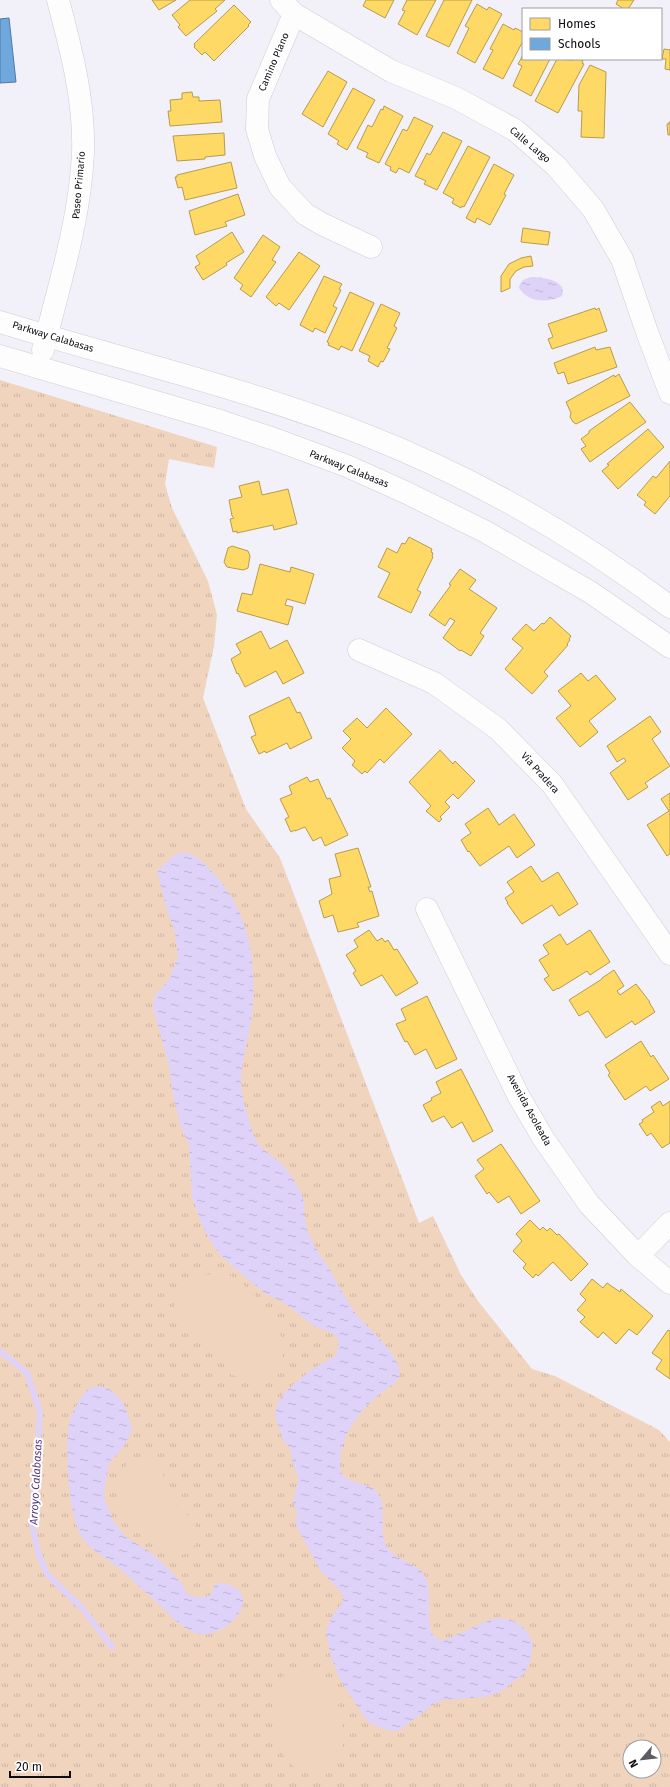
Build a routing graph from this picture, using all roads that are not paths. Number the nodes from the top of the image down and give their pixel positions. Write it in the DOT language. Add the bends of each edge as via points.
graph roads {
  1 [pos="58,0"];
  2 [pos="288,7"];
  3 [pos="371,247"];
  4 [pos="0,322"];
  5 [pos="46,336"];
  6 [pos="0,356"];
  7 [pos="38,367"];
  8 [pos="670,393"];
  9 [pos="670,608"];
  10 [pos="670,647"];
  11 [pos="358,650"];
  12 [pos="428,909"];
  13 [pos="670,954"];
  14 [pos="670,1223"];
  15 [pos="638,1256"];
  16 [pos="670,1283"];
  1 -- 5 [label="street, Paseo Primario" via="80,99 83,152 76,219"];
  2 -- 3 [label="street, Camino Plano" via="258,99 257,129 264,156 280,187 305,214"];
  2 -- 8 [label="street, Calle Largo" via="391,71 456,98 515,130 556,166 593,209 622,259"];
  4 -- 5 [label="street, Parkway Calabasas"];
  5 -- 7 [label="street, Paseo Primario"];
  5 -- 9 [label="street, Parkway Calabasas" via="266,400 363,434 419,458 468,480 560,532 635,581"];
  6 -- 7 [label="street, Parkway Calabasas"];
  7 -- 10 [label="street, Parkway Calabasas" via="217,420 347,466 486,532 590,592"];
  11 -- 13 [label="street, Via Pradera" via="434,683 498,729 552,784"];
  12 -- 15 [label="street, Avenida Asoleada" via="518,1095 543,1138 589,1204"];
  14 -- 15 [label="street"];
  15 -- 16 [label="street, Avenida Asoleada"];
}
